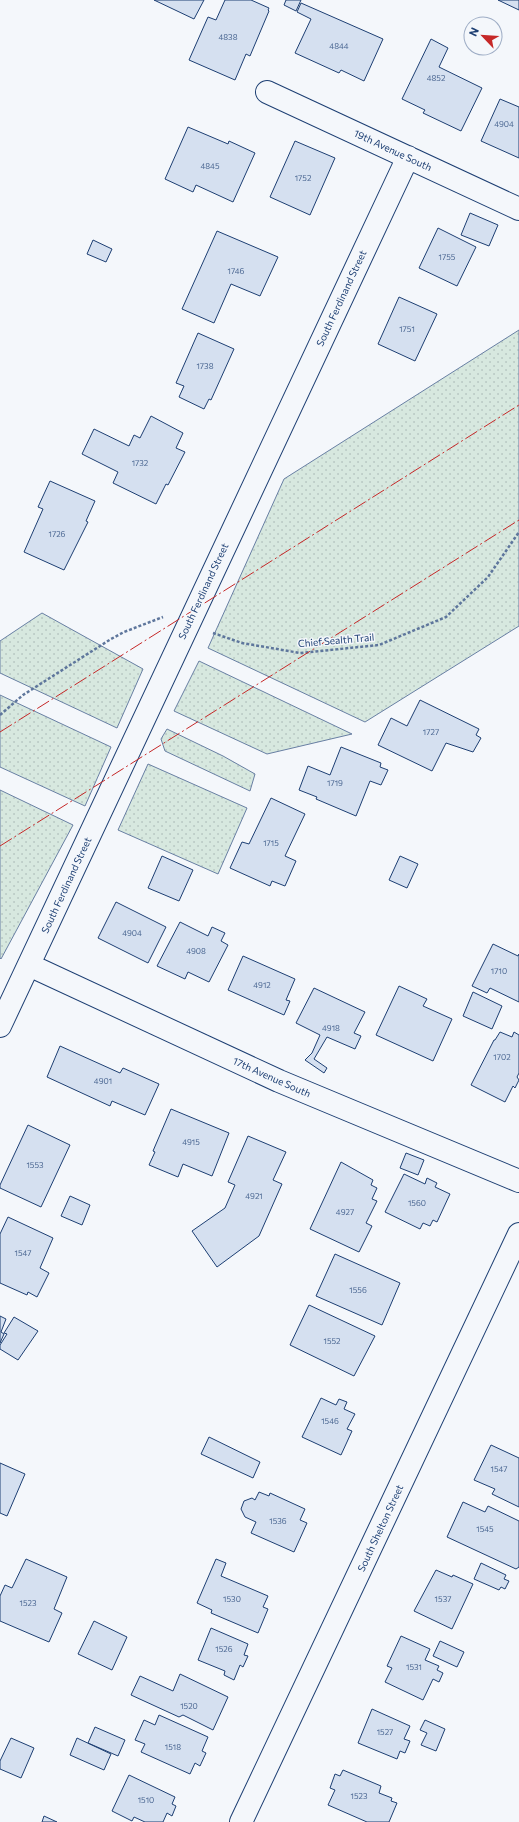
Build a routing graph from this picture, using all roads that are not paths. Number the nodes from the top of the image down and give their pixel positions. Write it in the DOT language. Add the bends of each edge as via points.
graph roads {
  1 [pos="267,92"];
  2 [pos="408,157"];
  3 [pos="519,209"];
  4 [pos="29,965"];
  5 [pos="0,1026"];
  6 [pos="519,1181"];
  7 [pos="519,1234"];
  8 [pos="241,1822"];
  1 -- 2 [label="street, 19th Avenue South"];
  2 -- 3 [label="street, 19th Avenue South"];
  2 -- 4 [label="street, South Ferdinand Street"];
  4 -- 5 [label="street, South Ferdinand Street"];
  4 -- 6 [label="street, 17th Avenue South" via="279,1081"];
  7 -- 8 [label="street, South Shelton Street"];
}
